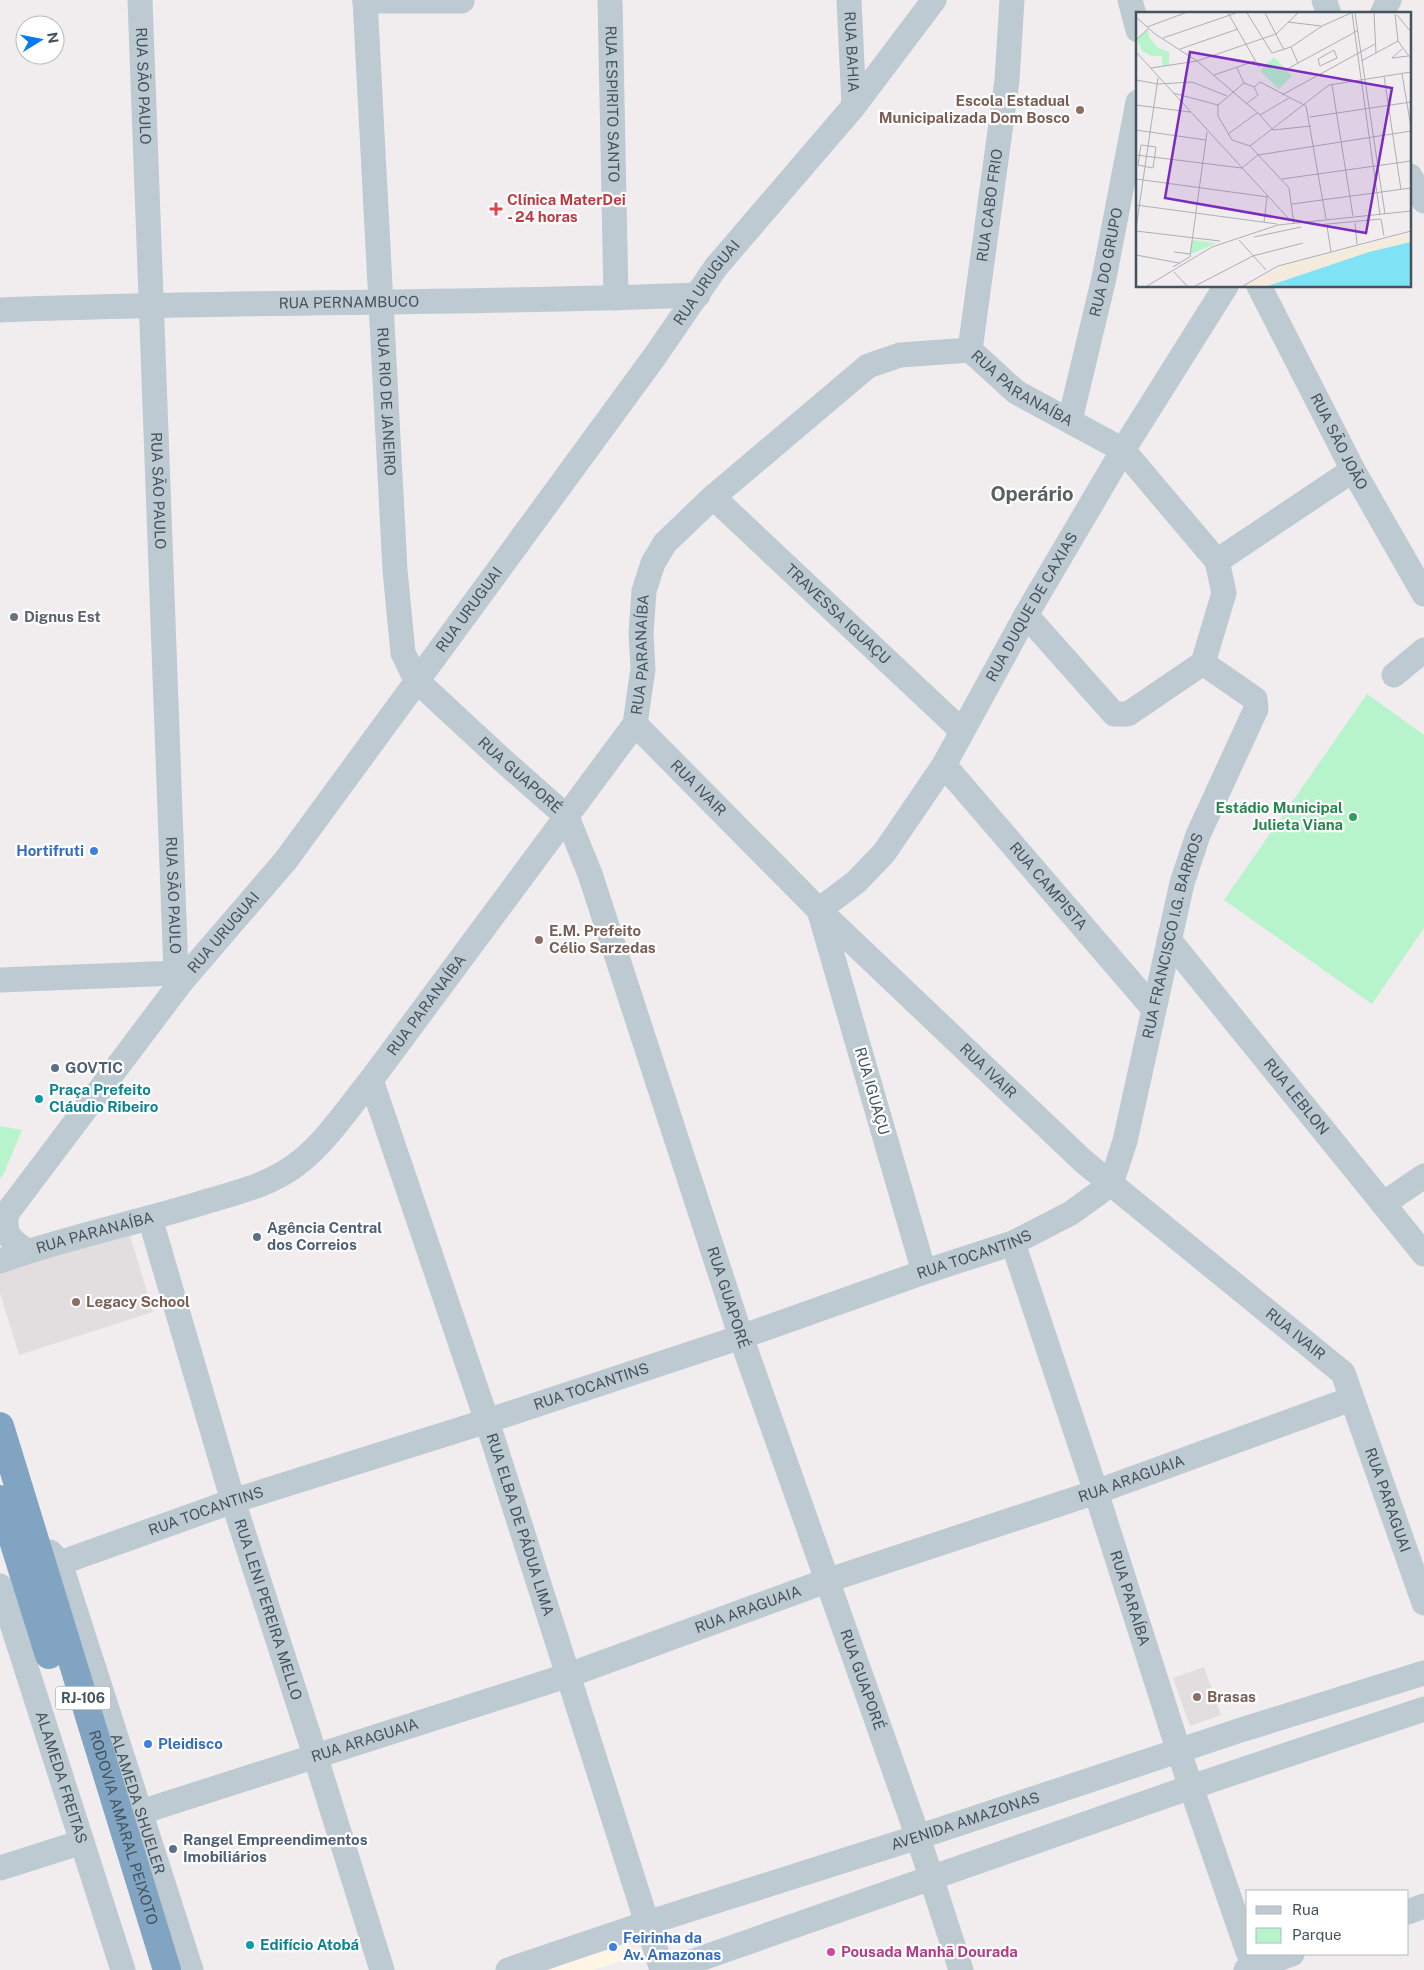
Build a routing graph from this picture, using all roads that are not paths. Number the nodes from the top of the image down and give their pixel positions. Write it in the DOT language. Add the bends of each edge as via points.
graph roads {
  1 [pos="140,0"];
  2 [pos="365,0"];
  3 [pos="610,0"];
  4 [pos="849,0"];
  5 [pos="934,0"];
  6 [pos="1012,0"];
  7 [pos="1130,0"];
  8 [pos="1324,0"];
  9 [pos="1388,0"];
  10 [pos="462,1"];
  11 [pos="1328,12"];
  12 [pos="1383,12"];
  13 [pos="1136,22"];
  14 [pos="854,106"];
  15 [pos="1136,112"];
  16 [pos="1412,180"];
  17 [pos="1424,201"];
  18 [pos="1225,288"];
  19 [pos="1260,288"];
  20 [pos="698,295"];
  21 [pos="616,298"];
  22 [pos="380,302"];
  23 [pos="152,304"];
  24 [pos="0,310"];
  25 [pos="970,350"];
  26 [pos="1070,420"];
  27 [pos="1124,450"];
  28 [pos="1353,470"];
  29 [pos="713,498"];
  30 [pos="1217,561"];
  31 [pos="1424,594"];
  32 [pos="1026,615"];
  33 [pos="1424,650"];
  34 [pos="1203,663"];
  35 [pos="1394,675"];
  36 [pos="416,680"];
  37 [pos="635,724"];
  38 [pos="962,731"];
  39 [pos="944,764"];
  40 [pos="567,817"];
  41 [pos="819,910"];
  42 [pos="1169,940"];
  43 [pos="179,977"];
  44 [pos="0,980"];
  45 [pos="1153,1008"];
  46 [pos="371,1080"];
  47 [pos="1424,1176"];
  48 [pos="1111,1184"];
  49 [pos="1383,1204"];
  50 [pos="3,1215"];
  51 [pos="150,1218"];
  52 [pos="1013,1243"];
  53 [pos="27,1251"];
  54 [pos="1424,1254"];
  55 [pos="0,1261"];
  56 [pos="924,1272"];
  57 [pos="741,1337"];
  58 [pos="1351,1399"];
  59 [pos="487,1421"];
  60 [pos="0,1426"];
  61 [pos="1096,1492"];
  62 [pos="0,1499"];
  63 [pos="233,1501"];
  64 [pos="31,1532"];
  65 [pos="60,1563"];
  66 [pos="826,1582"];
  67 [pos="0,1586"];
  68 [pos="1424,1603"];
  69 [pos="1424,1673"];
  70 [pos="569,1675"];
  71 [pos="1424,1709"];
  72 [pos="1179,1752"];
  73 [pos="315,1755"];
  74 [pos="1191,1787"];
  75 [pos="141,1812"];
  76 [pos="918,1837"];
  77 [pos="82,1842"];
  78 [pos="0,1868"];
  79 [pos="931,1878"];
  80 [pos="1424,1906"];
  81 [pos="1409,1912"];
  82 [pos="647,1922"];
  83 [pos="1246,1951"];
  84 [pos="1287,1955"];
  85 [pos="1250,1963"];
  86 [pos="123,1970"];
  87 [pos="149,1970"];
  88 [pos="167,1970"];
  89 [pos="191,1970"];
  90 [pos="382,1970"];
  91 [pos="508,1970"];
  92 [pos="662,1970"];
  93 [pos="668,1970"];
  94 [pos="961,1970"];
  1 -- 23 [label="street, RUA SÃO PAULO"];
  2 -- 10 [label="street"];
  2 -- 22 [label="street, RUA RIO DE JANEIRO"];
  3 -- 21 [label="street, RUA ESPIRITO SANTO"];
  4 -- 14 [label="street, RUA BAHIA"];
  5 -- 14 [label="street, RUA URUGUAI"];
  6 -- 25 [label="street, RUA CABO FRIO" via="1007,80"];
  7 -- 13 [label="street"];
  8 -- 11 [label="street"];
  9 -- 12 [label="street"];
  14 -- 20 [label="street, RUA URUGUAI" via="716,267"];
  15 -- 26 [label="street, RUA DO GRUPO" via="1104,278"];
  16 -- 17 [label="street"];
  18 -- 27 [label="street, RUA DUQUE DE CAXIAS"];
  19 -- 28 [label="street, RUA SÃO JOÃO"];
  20 -- 21 [label="street, RUA PERNAMBUCO"];
  20 -- 36 [label="street, RUA URUGUAI"];
  21 -- 22 [label="street, RUA PERNAMBUCO"];
  22 -- 23 [label="street, RUA PERNAMBUCO"];
  22 -- 36 [label="street, RUA RIO DE JANEIRO" via="395,570 403,653"];
  23 -- 24 [label="street, RUA PERNAMBUCO"];
  23 -- 43 [label="street, RUA SÃO PAULO"];
  25 -- 26 [label="street, RUA PARANAÍBA" via="1016,392"];
  25 -- 29 [label="street, RUA PARANAÍBA" via="900,355 868,366"];
  26 -- 27 [label="street, RUA PARANAÍBA"];
  27 -- 30 [label="street, RUA PARANAÍBA"];
  27 -- 32 [label="street, RUA DUQUE DE CAXIAS"];
  28 -- 30 [label="street"];
  28 -- 31 [label="street, RUA SÃO JOÃO"];
  29 -- 37 [label="street, RUA PARANAÍBA" via="665,543 653,563 644,592 643,669"];
  29 -- 38 [label="street, TRAVESSA IGUAÇU"];
  30 -- 34 [label="street" via="1224,593"];
  32 -- 34 [label="street" via="1114,714 1128,714"];
  32 -- 38 [label="street, RUA DUQUE DE CAXIAS"];
  33 -- 35 [label="street"];
  34 -- 42 [label="street, RUA FRANCISCO I.G. BARROS" via="1255,699 1256,709 1198,835 1182,883"];
  36 -- 40 [label="street, RUA GUAPORÉ"];
  36 -- 43 [label="street, RUA URUGUAI" via="286,860"];
  37 -- 40 [label="street, RUA PARANAÍBA"];
  37 -- 41 [label="street, RUA IVAIR"];
  38 -- 39 [label="street, RUA DUQUE DE CAXIAS"];
  39 -- 41 [label="street, RUA DUQUE DE CAXIAS" via="884,854 856,882"];
  39 -- 45 [label="street, RUA CAMPISTA"];
  40 -- 46 [label="street, RUA PARANAÍBA"];
  40 -- 57 [label="street, RUA GUAPORÉ" via="593,882"];
  41 -- 48 [label="street, RUA IVAIR" via="1083,1162"];
  41 -- 56 [label="street, RUA IGUAÇU"];
  42 -- 45 [label="street, RUA FRANCISCO I.G. BARROS"];
  42 -- 49 [label="street, RUA LEBLON"];
  43 -- 44 [label="street"];
  43 -- 50 [label="street, RUA URUGUAI"];
  45 -- 48 [label="street, RUA FRANCISCO I.G. BARROS" via="1124,1141"];
  46 -- 51 [label="street, RUA PARANAÍBA" via="327,1134 302,1160 278,1177"];
  46 -- 59 [label="street, RUA ELBA DE PÁDUA LIMA"];
  47 -- 49 [label="street"];
  48 -- 52 [label="street, RUA TOCANTINS" via="1071,1212"];
  48 -- 58 [label="street, RUA IVAIR" via="1343,1372"];
  49 -- 54 [label="street, RUA LEBLON"];
  50 -- 53 [label="street" via="6,1232"];
  51 -- 53 [label="street, RUA PARANAÍBA"];
  51 -- 63 [label="street, RUA LENI PEREIRA MELLO"];
  52 -- 56 [label="street, RUA TOCANTINS"];
  52 -- 61 [label="street, RUA PARAÍBA"];
  53 -- 55 [label="street, RUA PARANAÍBA"];
  56 -- 57 [label="street, RUA TOCANTINS"];
  57 -- 59 [label="street, RUA TOCANTINS"];
  57 -- 66 [label="street, RUA GUAPORÉ"];
  58 -- 61 [label="street, RUA ARAGUAIA"];
  58 -- 68 [label="street, RUA PARAGUAI"];
  59 -- 63 [label="street, RUA TOCANTINS"];
  59 -- 70 [label="street, RUA ELBA DE PÁDUA LIMA"];
  60 -- 64 [label="highway, RODOVIA AMARAL PEIXOTO / RJ-106"];
  61 -- 66 [label="street, RUA ARAGUAIA"];
  61 -- 72 [label="street, RUA PARAÍBA"];
  62 -- 87 [label="highway, RODOVIA AMARAL PEIXOTO / RJ-106"];
  63 -- 65 [label="street, RUA TOCANTINS"];
  63 -- 73 [label="street, RUA LENI PEREIRA MELLO"];
  64 -- 65 [label="street, ALAMEDA SHUELER"];
  64 -- 88 [label="highway, RODOVIA AMARAL PEIXOTO / RJ-106"];
  65 -- 75 [label="street, ALAMEDA SHUELER"];
  66 -- 70 [label="street, RUA ARAGUAIA"];
  66 -- 76 [label="street, RUA GUAPORÉ"];
  67 -- 77 [label="street, ALAMEDA FREITAS"];
  69 -- 72 [label="street, AVENIDA AMAZONAS"];
  70 -- 73 [label="street, RUA ARAGUAIA"];
  70 -- 82 [label="street, RUA ELBA DE PÁDUA LIMA"];
  71 -- 74 [label="street"];
  72 -- 74 [label="street, RUA PARAÍBA"];
  72 -- 76 [label="street, AVENIDA AMAZONAS"];
  73 -- 75 [label="street, RUA ARAGUAIA"];
  73 -- 90 [label="street, RUA LENI PEREIRA MELLO"];
  74 -- 79 [label="street"];
  74 -- 83 [label="street, RUA PARAÍBA"];
  75 -- 89 [label="street, ALAMEDA SHUELER"];
  76 -- 79 [label="street, RUA GUAPORÉ"];
  76 -- 82 [label="street, AVENIDA AMAZONAS"];
  77 -- 78 [label="street"];
  77 -- 86 [label="street, ALAMEDA FREITAS"];
  79 -- 93 [label="street"];
  79 -- 94 [label="street, RUA GUAPORÉ"];
  80 -- 81 [label="street"];
  82 -- 91 [label="street, AVENIDA AMAZONAS"];
  82 -- 92 [label="street, RUA ELBA DE PÁDUA LIMA"];
  84 -- 85 [label="street"];
}
